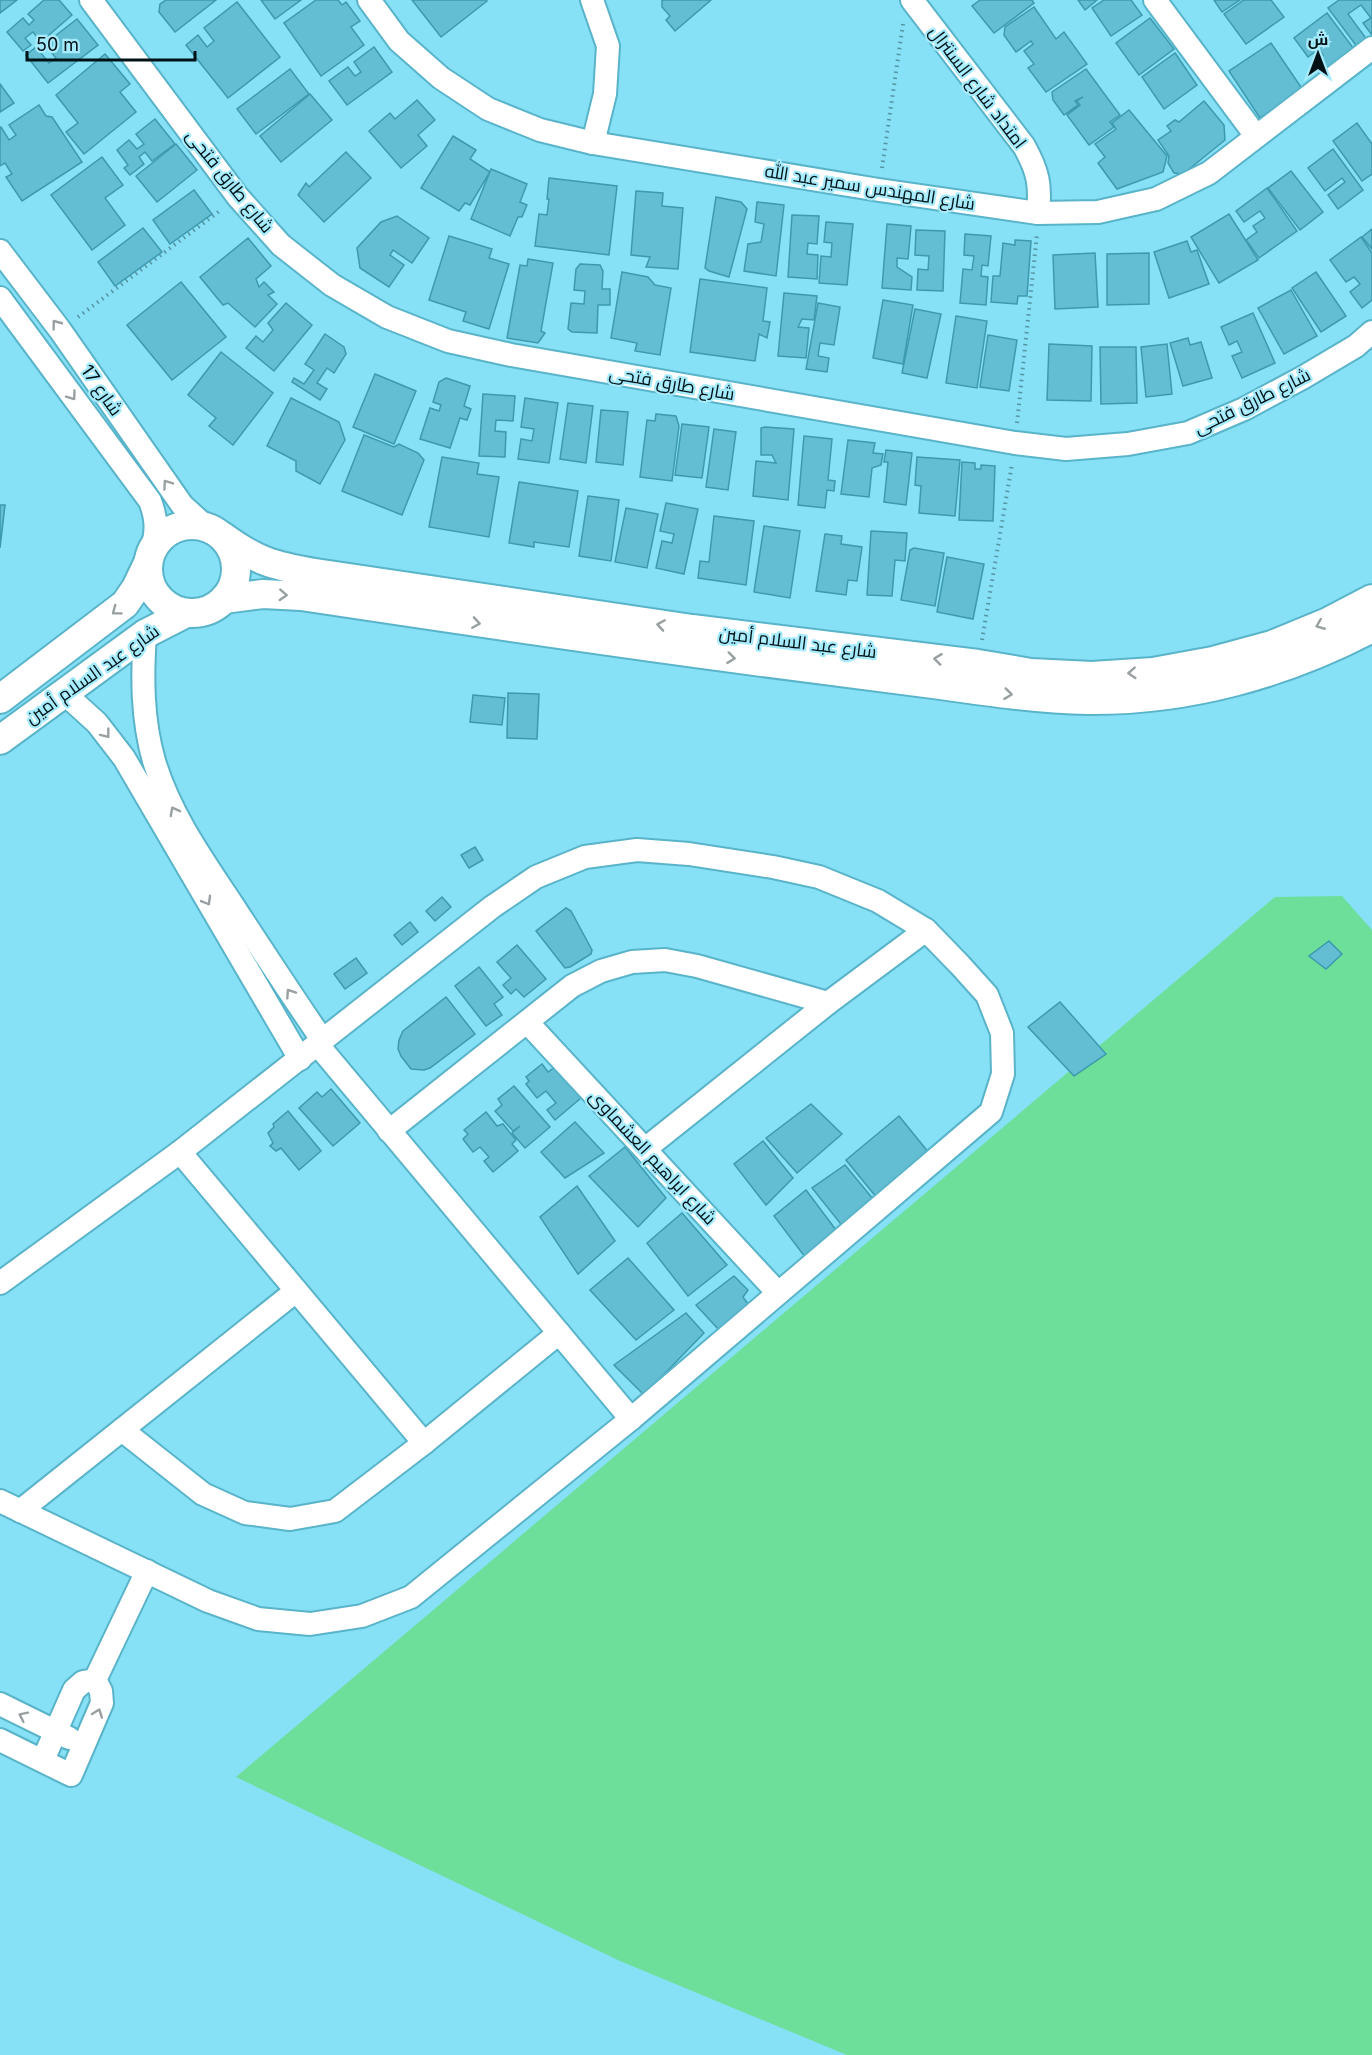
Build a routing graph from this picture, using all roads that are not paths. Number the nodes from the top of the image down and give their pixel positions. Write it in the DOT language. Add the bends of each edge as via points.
graph roads {
  1 [pos="91,0"];
  2 [pos="369,0"];
  3 [pos="592,0"];
  4 [pos="912,0"];
  5 [pos="1155,0"];
  6 [pos="1372,48"];
  7 [pos="1256,136"];
  8 [pos="593,142"];
  9 [pos="1038,213"];
  10 [pos="0,251"];
  11 [pos="0,298"];
  12 [pos="1372,332"];
  13 [pos="214,531"];
  14 [pos="150,556"];
  15 [pos="224,599"];
  16 [pos="1372,599"];
  17 [pos="186,613"];
  18 [pos="1372,628"];
  19 [pos="145,634"];
  20 [pos="691,641"];
  21 [pos="64,693"];
  22 [pos="0,699"];
  23 [pos="0,740"];
  24 [pos="182,842"];
  25 [pos="926,930"];
  26 [pos="828,1003"];
  27 [pos="527,1022"];
  28 [pos="320,1043"];
  29 [pos="300,1059"];
  30 [pos="389,1131"];
  31 [pos="645,1149"];
  32 [pos="180,1152"];
  33 [pos="0,1283"];
  34 [pos="296,1291"];
  35 [pos="778,1293"];
  36 [pos="559,1333"];
  37 [pos="631,1419"];
  38 [pos="122,1430"];
  39 [pos="424,1443"];
  40 [pos="10,1506"];
  41 [pos="147,1571"];
  42 [pos="95,1680"];
  43 [pos="0,1704"];
  44 [pos="56,1731"];
  45 [pos="0,1740"];
  46 [pos="84,1745"];
  47 [pos="43,1760"];
  1 -- 12 [label="street, شارع طارق فتحى" via="238,197 281,244 332,285 387,317 448,341 1066,449 1128,444 1188,433 1302,378"];
  2 -- 8 [label="street, شارع المهندس سمير عبد الله" via="399,40 441,78 488,109 540,130"];
  3 -- 8 [label="street" via="608,46 605,94"];
  4 -- 9 [label="street, امتداد شارع السنترال" via="1024,146 1035,167 1040,190"];
  5 -- 7 [label="street"];
  6 -- 7 [label="street, شارع المهندس سمير عبد الله"];
  7 -- 9 [label="street, شارع المهندس سمير عبد الله" via="1209,173 1156,199 1098,212"];
  8 -- 9 [label="street, شارع المهندس سمير عبد الله"];
  13 -- 10 [label="street, شارع 17, one-way" via="182,505"];
  11 -- 14 [label="street, شارع 17, one-way" via="150,501 157,533"];
  13 -- 14 [label="street" via="193,524 180,526 159,539"];
  13 -- 15 [label="street" via="231,547 236,560 232,588"];
  20 -- 13 [label="street, شارع عبد السلام أمين, one-way" via="287,568 244,552"];
  14 -- 17 [label="street" via="148,577 153,590 161,601"];
  14 -- 22 [label="street, شارع عبد السلام أمين, one-way" via="124,604"];
  15 -- 17 [label="street" via="213,608"];
  15 -- 20 [label="street, شارع عبد السلام أمين, one-way" via="263,594 301,596"];
  16 -- 20 [label="street, شارع عبد السلام أمين, one-way" via="1272,645 1153,672 1031,673 978,664"];
  17 -- 19 [label="street, شارع عبد السلام أمين"];
  20 -- 18 [label="street, شارع عبد السلام أمين, one-way" via="1025,696 1089,700 1154,696 1217,686 1280,669"];
  19 -- 21 [label="street, شارع عبد السلام أمين"];
  24 -- 19 [label="street, one-way" via="154,760 145,719"];
  21 -- 23 [label="street, شارع عبد السلام أمين"];
  21 -- 24 [label="street, one-way" via="97,723"];
  28 -- 24 [label="street, one-way"];
  24 -- 29 [label="street, one-way"];
  25 -- 26 [label="street"];
  25 -- 28 [label="street" via="878,901 819,877 773,867 637,850 585,857 536,877 492,907"];
  25 -- 35 [label="street" via="987,996 1002,1033 1003,1074 991,1112"];
  26 -- 27 [label="street" via="697,966 665,960 632,962 601,971 572,986"];
  26 -- 31 [label="street"];
  27 -- 30 [label="street"];
  27 -- 31 [label="street, شارع ابراهيم العشماوى"];
  28 -- 29 [label="street"];
  28 -- 30 [label="street"];
  29 -- 32 [label="street"];
  30 -- 36 [label="street"];
  31 -- 35 [label="street, شارع ابراهيم العشماوى"];
  32 -- 33 [label="street"];
  32 -- 34 [label="street"];
  34 -- 38 [label="street"];
  34 -- 39 [label="street"];
  35 -- 37 [label="street"];
  36 -- 37 [label="street"];
  36 -- 39 [label="street"];
  37 -- 41 [label="street" via="411,1597 362,1616 310,1624 258,1619 208,1601"];
  38 -- 39 [label="street" via="203,1494 245,1513 290,1519 335,1511"];
  38 -- 40 [label="street"];
  40 -- 41 [label="street"];
  41 -- 42 [label="street"];
  42 -- 44 [label="street" via="83,1682 74,1690"];
  46 -- 42 [label="street, one-way" via="102,1703"];
  44 -- 43 [label="street, one-way"];
  44 -- 46 [label="street"];
  44 -- 47 [label="street"];
  45 -- 47 [label="street"];
  46 -- 47 [label="street" via="71,1775"];
}
